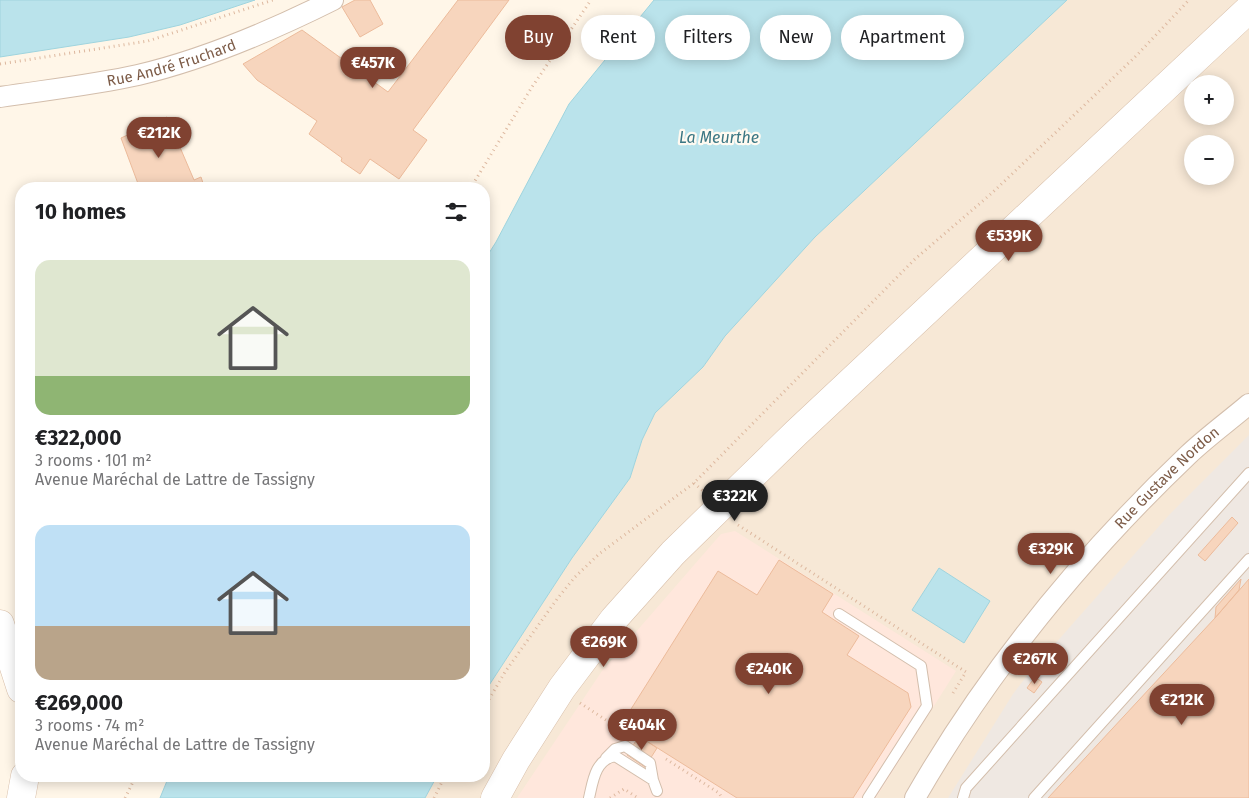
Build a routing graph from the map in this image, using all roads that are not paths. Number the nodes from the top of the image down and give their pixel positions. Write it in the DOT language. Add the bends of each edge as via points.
graph roads {
  1 [pos="333,0"];
  2 [pos="1249,9"];
  3 [pos="0,98"];
  4 [pos="1249,404"];
  5 [pos="1249,473"];
  6 [pos="1249,559"];
  7 [pos="839,614"];
  8 [pos="0,624"];
  9 [pos="15,670"];
  10 [pos="24,782"];
  11 [pos="657,791"];
  12 [pos="20,798"];
  13 [pos="495,798"];
  14 [pos="589,798"];
  15 [pos="868,798"];
  16 [pos="914,798"];
  17 [pos="963,798"];
  18 [pos="1034,798"];
  1 -- 3 [label="street, Rue André Fruchard" via="252,38 164,67 117,79"];
  2 -- 13 [label="main road" via="796,433 673,553 614,619 562,688"];
  4 -- 16 [label="street, Rue Gustave Nordon" via="1189,454 1128,514 1069,580 1019,642 943,750"];
  5 -- 17 [label="lane" via="966,788"];
  6 -- 18 [label="lane"];
  7 -- 15 [label="lane" via="921,666 927,706"];
  8 -- 9 [label="main road"];
  10 -- 12 [label="main road"];
  11 -- 14 [label="lane" via="653,780 615,756 606,758 595,774"];
}
